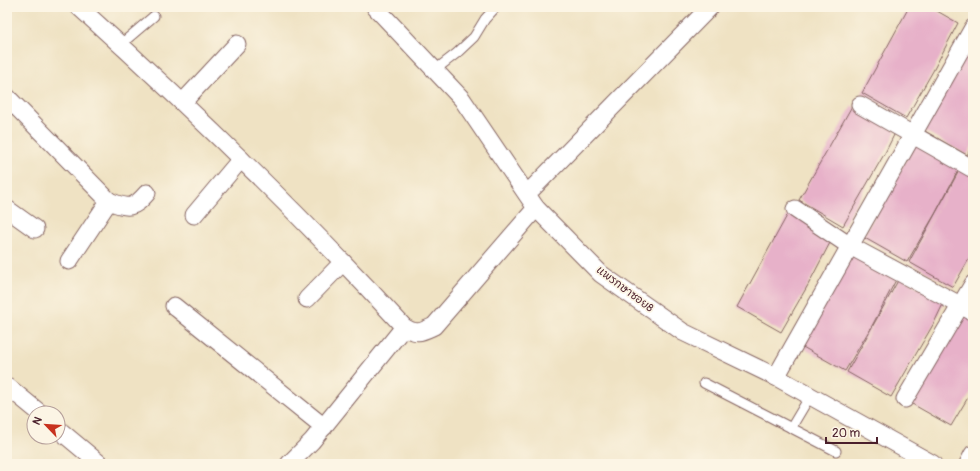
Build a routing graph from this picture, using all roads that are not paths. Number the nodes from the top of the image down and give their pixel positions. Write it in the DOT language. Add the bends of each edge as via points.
graph roads {
  1 [pos="79,7"];
  2 [pos="375,7"];
  3 [pos="496,7"];
  4 [pos="710,7"];
  5 [pos="389,13"];
  6 [pos="154,16"];
  7 [pos="973,29"];
  8 [pos="237,44"];
  9 [pos="120,45"];
  10 [pos="436,70"];
  11 [pos="7,97"];
  12 [pos="183,102"];
  13 [pos="860,105"];
  14 [pos="913,134"];
  15 [pos="241,159"];
  16 [pos="973,169"];
  17 [pos="148,193"];
  18 [pos="109,201"];
  19 [pos="532,201"];
  20 [pos="795,209"];
  21 [pos="7,210"];
  22 [pos="194,215"];
  23 [pos="35,229"];
  24 [pos="850,246"];
  25 [pos="69,261"];
  26 [pos="343,262"];
  27 [pos="973,284"];
  28 [pos="307,299"];
  29 [pos="174,306"];
  30 [pos="967,309"];
  31 [pos="404,327"];
  32 [pos="776,377"];
  33 [pos="704,383"];
  34 [pos="7,386"];
  35 [pos="810,396"];
  36 [pos="905,399"];
  37 [pos="30,405"];
  38 [pos="324,427"];
  39 [pos="791,428"];
  40 [pos="66,435"];
  41 [pos="836,451"];
  42 [pos="973,454"];
  43 [pos="100,464"];
  44 [pos="289,464"];
  45 [pos="933,464"];
  46 [pos="968,464"];
  1 -- 9 [label="street"];
  2 -- 5 [label="street, แพรกษาซอย8"];
  3 -- 10 [label="lane" via="474,37"];
  4 -- 19 [label="street"];
  5 -- 10 [label="street, แพรกษาซอย8"];
  6 -- 9 [label="lane"];
  7 -- 14 [label="street"];
  8 -- 12 [label="street"];
  9 -- 12 [label="street"];
  10 -- 19 [label="street, แพรกษาซอย8" via="462,99"];
  11 -- 18 [label="street"];
  12 -- 15 [label="street"];
  13 -- 14 [label="street"];
  14 -- 16 [label="street"];
  14 -- 24 [label="street"];
  15 -- 22 [label="street"];
  15 -- 26 [label="street"];
  17 -- 18 [label="street" via="131,206 123,207"];
  18 -- 25 [label="street"];
  19 -- 31 [label="street" via="434,326 415,333"];
  19 -- 32 [label="street, แพรกษาซอย8" via="601,274 683,332"];
  20 -- 24 [label="street"];
  21 -- 23 [label="street"];
  24 -- 30 [label="street"];
  24 -- 32 [label="street"];
  26 -- 28 [label="street"];
  26 -- 31 [label="street"];
  27 -- 30 [label="street"];
  29 -- 38 [label="street"];
  30 -- 36 [label="street"];
  31 -- 38 [label="street"];
  32 -- 35 [label="street, แพรกษาซอย8"];
  33 -- 39 [label="lane"];
  34 -- 37 [label="street"];
  35 -- 39 [label="lane"];
  35 -- 45 [label="street, แพรกษาซอย8"];
  38 -- 44 [label="street"];
  39 -- 41 [label="lane"];
  40 -- 43 [label="street"];
  42 -- 46 [label="street"];
}
